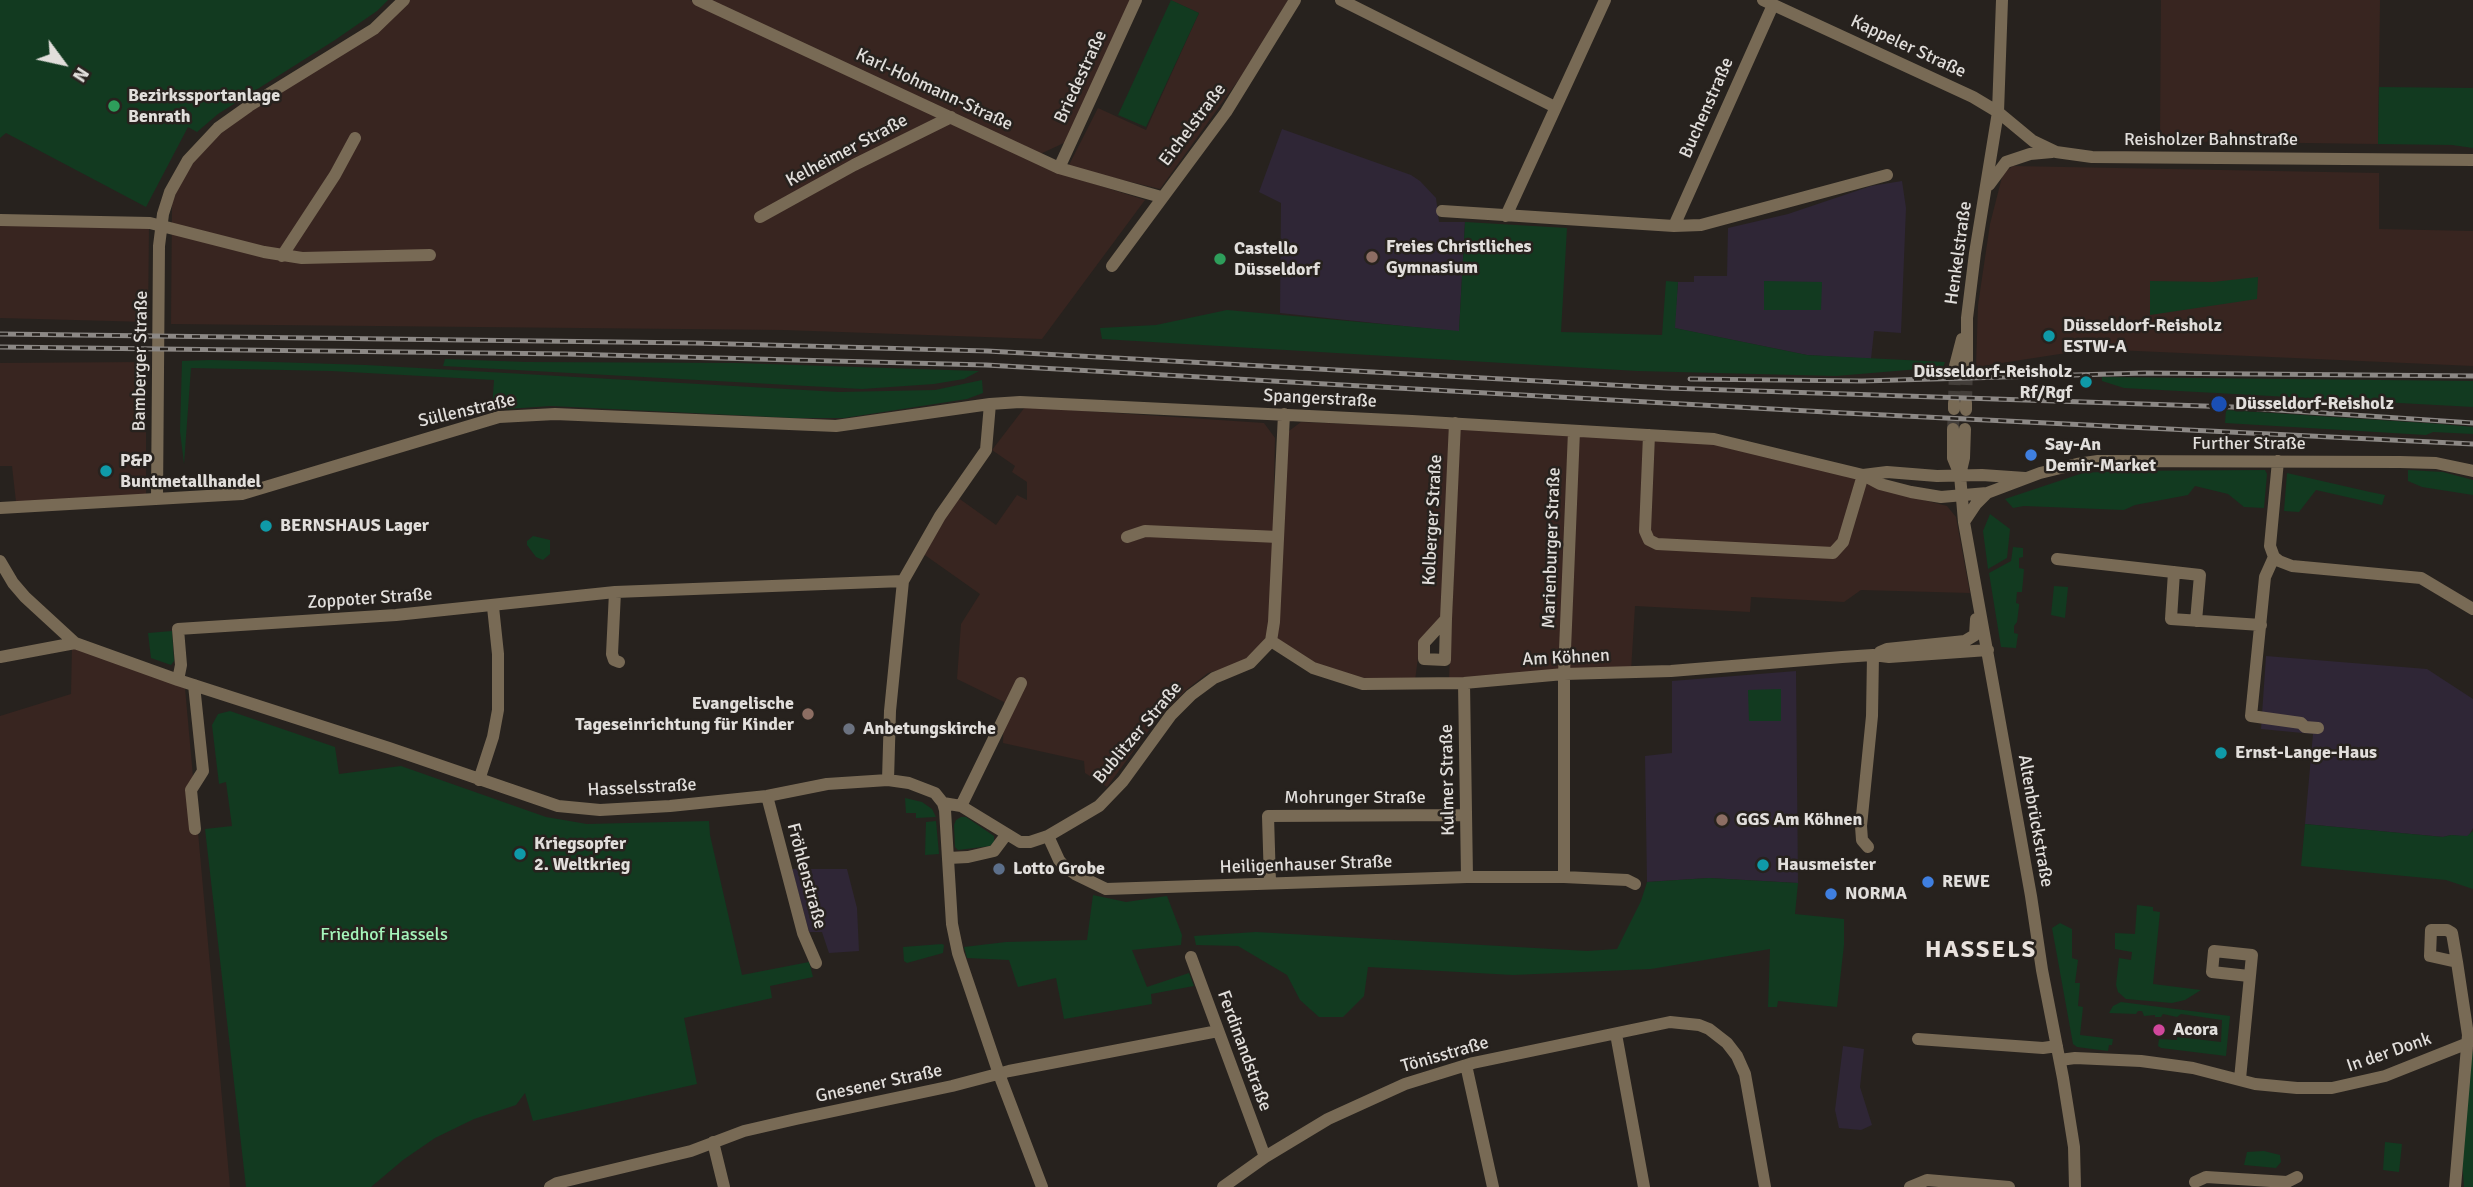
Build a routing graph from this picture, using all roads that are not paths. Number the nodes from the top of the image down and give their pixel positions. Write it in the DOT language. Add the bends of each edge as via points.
graph roads {
  1 [pos="404,0"];
  2 [pos="698,0"];
  3 [pos="1136,0"];
  4 [pos="1295,0"];
  5 [pos="1341,0"];
  6 [pos="1605,0"];
  7 [pos="2002,0"];
  8 [pos="1768,2"];
  9 [pos="1555,107"];
  10 [pos="1998,112"];
  11 [pos="951,117"];
  12 [pos="355,138"];
  13 [pos="2056,152"];
  14 [pos="2436,159"];
  15 [pos="2473,160"];
  16 [pos="1059,168"];
  17 [pos="2473,168"];
  18 [pos="1887,175"];
  19 [pos="1984,192"];
  20 [pos="1161,197"];
  21 [pos="1442,211"];
  22 [pos="1506,216"];
  23 [pos="760,217"];
  24 [pos="0,220"];
  25 [pos="161,225"];
  26 [pos="1674,226"];
  27 [pos="430,255"];
  28 [pos="282,256"];
  29 [pos="1112,266"];
  30 [pos="1961,367"];
  31 [pos="990,404"];
  32 [pos="1284,414"];
  33 [pos="1455,423"];
  34 [pos="1959,429"];
  35 [pos="1574,431"];
  36 [pos="1649,435"];
  37 [pos="2278,461"];
  38 [pos="2473,471"];
  39 [pos="1863,475"];
  40 [pos="1960,475"];
  41 [pos="2025,478"];
  42 [pos="1987,494"];
  43 [pos="1961,495"];
  44 [pos="157,498"];
  45 [pos="0,508"];
  46 [pos="1964,522"];
  47 [pos="1127,537"];
  48 [pos="1278,537"];
  49 [pos="2274,556"];
  50 [pos="2057,559"];
  51 [pos="0,561"];
  52 [pos="2174,572"];
  53 [pos="903,581"];
  54 [pos="615,592"];
  55 [pos="1979,602"];
  56 [pos="493,607"];
  57 [pos="2473,609"];
  58 [pos="1446,619"];
  59 [pos="2196,621"];
  60 [pos="2261,625"];
  61 [pos="55,626"];
  62 [pos="1271,641"];
  63 [pos="1965,641"];
  64 [pos="75,643"];
  65 [pos="47,649"];
  66 [pos="1988,650"];
  67 [pos="1873,655"];
  68 [pos="0,657"];
  69 [pos="619,662"];
  70 [pos="1564,674"];
  71 [pos="178,680"];
  72 [pos="1021,683"];
  73 [pos="1464,683"];
  74 [pos="194,685"];
  75 [pos="2318,728"];
  76 [pos="479,780"];
  77 [pos="888,780"];
  78 [pos="766,796"];
  79 [pos="943,803"];
  80 [pos="961,806"];
  81 [pos="1466,814"];
  82 [pos="195,829"];
  83 [pos="1006,835"];
  84 [pos="1048,836"];
  85 [pos="1868,847"];
  86 [pos="948,858"];
  87 [pos="1467,877"];
  88 [pos="1564,877"];
  89 [pos="1270,882"];
  90 [pos="1635,884"];
  91 [pos="1191,957"];
  92 [pos="2457,962"];
  93 [pos="816,963"];
  94 [pos="2249,976"];
  95 [pos="1218,1031"];
  96 [pos="1616,1034"];
  97 [pos="1918,1039"];
  98 [pos="2470,1043"];
  99 [pos="2057,1046"];
  100 [pos="2060,1060"];
  101 [pos="1466,1065"];
  102 [pos="999,1074"];
  103 [pos="2240,1079"];
  104 [pos="713,1142"];
  105 [pos="1265,1157"];
  106 [pos="2297,1177"];
  107 [pos="2193,1180"];
  108 [pos="551,1186"];
  109 [pos="724,1187"];
  110 [pos="1042,1187"];
  111 [pos="1223,1187"];
  112 [pos="1493,1187"];
  113 [pos="1644,1187"];
  114 [pos="1765,1187"];
  115 [pos="1910,1187"];
  116 [pos="2008,1187"];
  117 [pos="2075,1187"];
  118 [pos="2455,1187"];
  1 -- 25 [label="street, Bamberger Straße" via="374,29 249,106 206,139 170,192"];
  2 -- 11 [label="street, Karl-Hohmann-Straße"];
  3 -- 16 [label="street, Briedestraße"];
  4 -- 20 [label="street, Eichelstraße" via="1226,112"];
  5 -- 9 [label="street"];
  6 -- 9 [label="street"];
  7 -- 10 [label="street, Henkelstraße"];
  8 -- 10 [label="street, Kappeler Straße"];
  8 -- 26 [label="street, Buchenstraße"];
  9 -- 22 [label="street"];
  10 -- 13 [label="street, Reisholzer Bahnstraße" via="2033,141"];
  10 -- 19 [label="street, Henkelstraße"];
  11 -- 16 [label="street, Karl-Hohmann-Straße"];
  11 -- 23 [label="street, Kelheimer Straße"];
  12 -- 28 [label="street"];
  13 -- 14 [label="street, Reisholzer Bahnstraße" via="2092,157"];
  13 -- 19 [label="street, Henkelstraße" via="2006,162"];
  14 -- 15 [label="street, Reisholzer Bahnstraße"];
  14 -- 17 [label="street, Reisholzer Bahnstraße"];
  16 -- 20 [label="street, Karl-Hohmann-Straße"];
  18 -- 26 [label="street" via="1701,225"];
  19 -- 30 [label="street, Henkelstraße"];
  20 -- 29 [label="street, Eichelstraße"];
  21 -- 22 [label="street"];
  22 -- 26 [label="street"];
  24 -- 25 [label="street"];
  25 -- 28 [label="street"];
  25 -- 44 [label="street, Bamberger Straße"];
  27 -- 28 [label="street"];
  31 -- 32 [label="street, Spangerstraße"];
  31 -- 44 [label="street, Süllenstraße" via="836,426 555,414 499,417 242,494"];
  31 -- 53 [label="street" via="986,450 940,516"];
  32 -- 33 [label="street, Spangerstraße"];
  32 -- 48 [label="street"];
  33 -- 35 [label="street, Spangerstraße"];
  33 -- 58 [label="street, Kolberger Straße"];
  34 -- 40 [label="street" via="1964,458"];
  35 -- 36 [label="street, Spangerstraße"];
  35 -- 70 [label="street, Marienburger Straße"];
  36 -- 39 [label="street, Spangerstraße" via="1714,439"];
  36 -- 39 [label="street" via="1645,531 1657,544 1833,553 1843,542"];
  37 -- 38 [label="street, Further Straße" via="2425,463"];
  37 -- 41 [label="street, Further Straße" via="2098,461"];
  37 -- 49 [label="street" via="2270,538"];
  39 -- 40 [label="street, Spangerstraße"];
  39 -- 43 [label="street, Spangerstraße" via="1911,492"];
  40 -- 41 [label="street, Further Straße"];
  40 -- 43 [label="street, Altenbrückstraße"];
  41 -- 42 [label="street, Further Straße"];
  42 -- 43 [label="street, Further Straße"];
  42 -- 46 [label="street"];
  43 -- 46 [label="street, Altenbrückstraße"];
  44 -- 45 [label="street, Süllenstraße"];
  46 -- 55 [label="street, Altenbrückstraße"];
  47 -- 48 [label="street" via="1145,531"];
  48 -- 62 [label="street"];
  49 -- 57 [label="street" via="2292,566 2421,578"];
  49 -- 60 [label="street" via="2264,578"];
  50 -- 52 [label="street"];
  51 -- 61 [label="street, Hasselsstraße" via="18,589"];
  52 -- 59 [label="street" via="2171,619"];
  52 -- 59 [label="street" via="2200,575"];
  53 -- 54 [label="street, Zoppoter Straße"];
  53 -- 77 [label="street"];
  54 -- 56 [label="street, Zoppoter Straße"];
  54 -- 69 [label="street" via="612,654"];
  55 -- 63 [label="street, Altenbrückstraße" via="1976,631"];
  55 -- 66 [label="street, Altenbrückstraße"];
  56 -- 71 [label="street, Zoppoter Straße" via="178,629"];
  56 -- 76 [label="street" via="498,710"];
  59 -- 60 [label="street"];
  60 -- 75 [label="street" via="2251,716"];
  61 -- 64 [label="street, Hasselsstraße"];
  61 -- 65 [label="street"];
  62 -- 73 [label="street, Am Köhnen" via="1313,668 1363,684"];
  62 -- 84 [label="street, Bublitzer Straße" via="1250,663 1214,678 1191,695 1099,806"];
  63 -- 67 [label="street, Am Köhnen" via="1888,649"];
  64 -- 65 [label="street"];
  64 -- 71 [label="street, Hasselsstraße"];
  65 -- 68 [label="street"];
  66 -- 67 [label="street, Am Köhnen"];
  66 -- 99 [label="street, Altenbrückstraße"];
  67 -- 70 [label="street, Am Köhnen" via="1737,667"];
  67 -- 85 [label="street" via="1861,827"];
  70 -- 73 [label="street, Am Köhnen"];
  70 -- 88 [label="street, Marienburger Straße"];
  71 -- 74 [label="street, Hasselsstraße"];
  72 -- 80 [label="street"];
  73 -- 81 [label="street, Kulmer Straße"];
  74 -- 76 [label="street, Hasselsstraße"];
  74 -- 82 [label="street" via="203,771 191,790"];
  76 -- 78 [label="street, Hasselsstraße" via="579,809"];
  77 -- 78 [label="street, Hasselsstraße"];
  77 -- 79 [label="street, Hasselsstraße" via="928,790"];
  78 -- 93 [label="street, Fröhlenstraße" via="803,933"];
  79 -- 80 [label="street"];
  79 -- 86 [label="street"];
  80 -- 83 [label="street"];
  81 -- 87 [label="street, Kulmer Straße"];
  81 -- 89 [label="street, Mohrunger Straße" via="1268,816"];
  83 -- 84 [label="street" via="1025,843"];
  83 -- 86 [label="street" via="994,850"];
  84 -- 89 [label="street, Heiligenhauser Straße" via="1064,866 1106,889"];
  86 -- 102 [label="street" via="956,945"];
  87 -- 88 [label="street, Heiligenhauser Straße"];
  87 -- 89 [label="street, Heiligenhauser Straße"];
  88 -- 90 [label="street, Heiligenhauser Straße"];
  91 -- 95 [label="street, Ferdinandstraße"];
  92 -- 98 [label="street"];
  94 -- 103 [label="street"];
  95 -- 102 [label="street, Gnesener Straße"];
  95 -- 105 [label="street, Ferdinandstraße"];
  96 -- 101 [label="street, Tönisstraße"];
  96 -- 113 [label="street"];
  96 -- 114 [label="street, Tönisstraße" via="1670,1022 1699,1025 1727,1043 1744,1070"];
  97 -- 99 [label="street"];
  98 -- 103 [label="street, In der Donk" via="2348,1086 2297,1088"];
  98 -- 118 [label="street"];
  99 -- 100 [label="street, Altenbrückstraße"];
  100 -- 103 [label="street, In der Donk" via="2141,1061"];
  100 -- 117 [label="street, Altenbrückstraße" via="2074,1147"];
  101 -- 105 [label="street, Tönisstraße" via="1405,1084 1343,1112"];
  101 -- 112 [label="street"];
  102 -- 104 [label="street, Gnesener Straße" via="744,1131"];
  102 -- 110 [label="street"];
  104 -- 108 [label="street, Gnesener Straße"];
  104 -- 109 [label="street"];
  105 -- 111 [label="street, Tönisstraße"];
  106 -- 107 [label="street" via="2287,1182"];
  115 -- 116 [label="street" via="1927,1180"];
}
